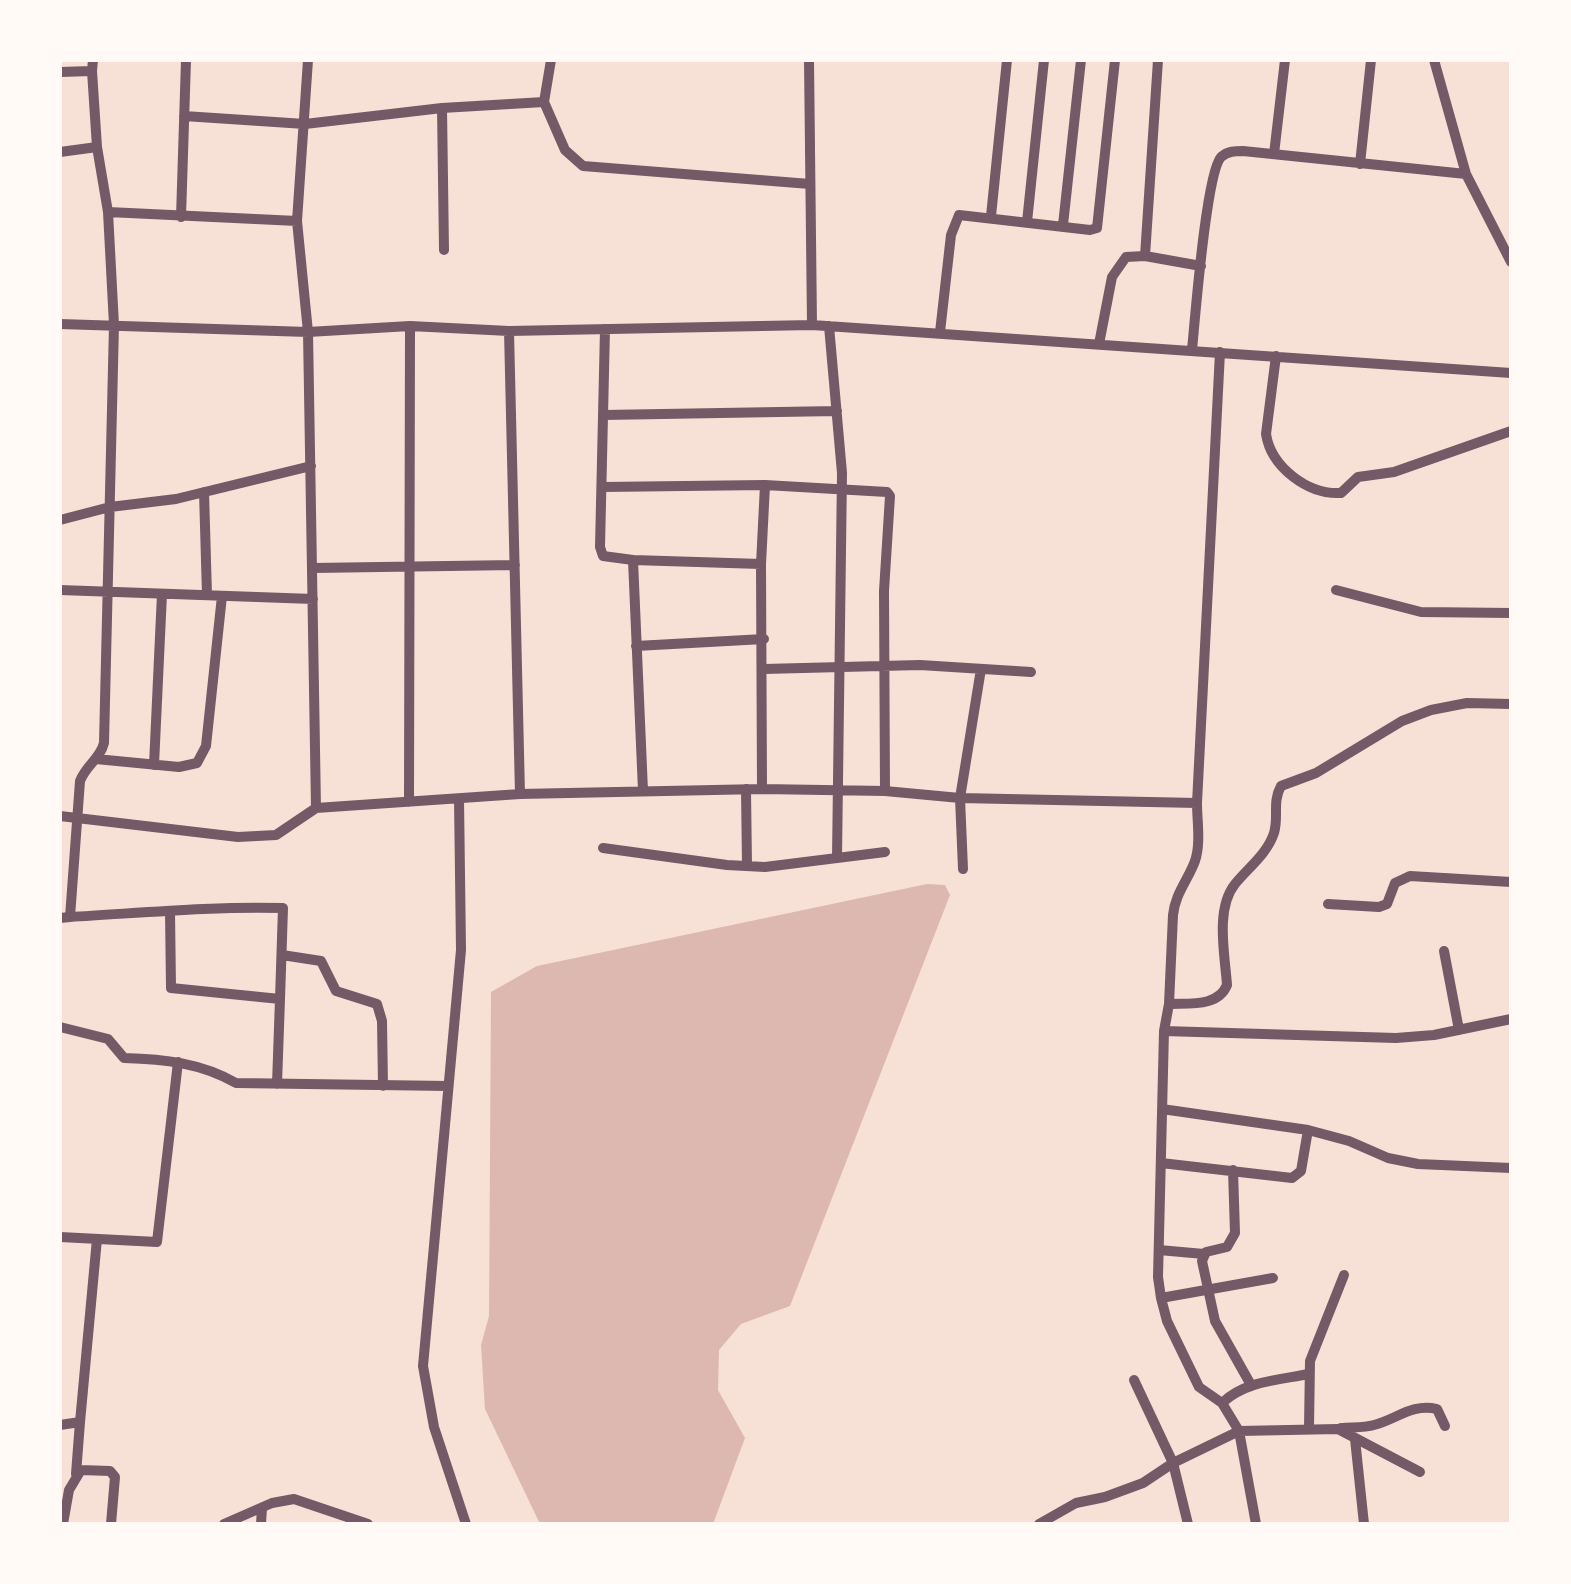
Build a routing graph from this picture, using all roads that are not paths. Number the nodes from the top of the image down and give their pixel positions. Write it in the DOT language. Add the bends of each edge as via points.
graph roads {
  1 [pos="186,60"];
  2 [pos="308,60"];
  3 [pos="551,60"];
  4 [pos="809,60"];
  5 [pos="1007,60"];
  6 [pos="1044,60"];
  7 [pos="1081,60"];
  8 [pos="1115,60"];
  9 [pos="1158,60"];
  10 [pos="1285,60"];
  11 [pos="1371,60"];
  12 [pos="1434,60"];
  13 [pos="93,65"];
  14 [pos="60,72"];
  15 [pos="544,102"];
  16 [pos="442,108"];
  17 [pos="184,116"];
  18 [pos="305,124"];
  19 [pos="97,147"];
  20 [pos="60,152"];
  21 [pos="1274,154"];
  22 [pos="1360,164"];
  23 [pos="1466,174"];
  24 [pos="810,184"];
  25 [pos="108,212"];
  26 [pos="991,216"];
  27 [pos="181,217"];
  28 [pos="297,222"];
  29 [pos="1027,222"];
  30 [pos="1062,225"];
  31 [pos="444,250"];
  32 [pos="1145,256"];
  33 [pos="1511,262"];
  34 [pos="1201,266"];
  35 [pos="60,324"];
  36 [pos="114,325"];
  37 [pos="812,325"];
  38 [pos="410,326"];
  39 [pos="829,326"];
  40 [pos="605,329"];
  41 [pos="509,331"];
  42 [pos="308,332"];
  43 [pos="940,332"];
  44 [pos="1099,344"];
  45 [pos="1192,350"];
  46 [pos="1220,352"];
  47 [pos="1276,356"];
  48 [pos="1511,373"];
  49 [pos="836,411"];
  50 [pos="604,415"];
  51 [pos="1511,431"];
  52 [pos="311,466"];
  53 [pos="766,485"];
  54 [pos="603,488"];
  55 [pos="840,489"];
  56 [pos="204,492"];
  57 [pos="110,507"];
  58 [pos="60,520"];
  59 [pos="633,560"];
  60 [pos="761,564"];
  61 [pos="515,565"];
  62 [pos="409,566"];
  63 [pos="313,568"];
  64 [pos="60,590"];
  65 [pos="1336,590"];
  66 [pos="108,592"];
  67 [pos="162,594"];
  68 [pos="206,595"];
  69 [pos="222,596"];
  70 [pos="314,599"];
  71 [pos="1511,614"];
  72 [pos="764,640"];
  73 [pos="636,646"];
  74 [pos="884,665"];
  75 [pos="840,668"];
  76 [pos="764,669"];
  77 [pos="981,669"];
  78 [pos="1031,672"];
  79 [pos="1511,704"];
  80 [pos="96,759"];
  81 [pos="154,765"];
  82 [pos="746,789"];
  83 [pos="762,789"];
  84 [pos="884,790"];
  85 [pos="643,791"];
  86 [pos="837,792"];
  87 [pos="520,794"];
  88 [pos="960,798"];
  89 [pos="459,799"];
  90 [pos="408,802"];
  91 [pos="1197,803"];
  92 [pos="316,808"];
  93 [pos="60,816"];
  94 [pos="79,817"];
  95 [pos="603,848"];
  96 [pos="885,852"];
  97 [pos="837,858"];
  98 [pos="747,866"];
  99 [pos="962,869"];
  100 [pos="1511,882"];
  101 [pos="1328,904"];
  102 [pos="170,911"];
  103 [pos="65,917"];
  104 [pos="1444,950"];
  105 [pos="282,955"];
  106 [pos="280,1000"];
  107 [pos="1169,1004"];
  108 [pos="1511,1019"];
  109 [pos="60,1027"];
  110 [pos="1459,1030"];
  111 [pos="1164,1032"];
  112 [pos="178,1062"];
  113 [pos="276,1084"];
  114 [pos="383,1086"];
  115 [pos="448,1086"];
  116 [pos="1162,1109"];
  117 [pos="1308,1130"];
  118 [pos="1161,1163"];
  119 [pos="1511,1168"];
  120 [pos="1233,1170"];
  121 [pos="60,1237"];
  122 [pos="97,1239"];
  123 [pos="1159,1250"];
  124 [pos="1204,1254"];
  125 [pos="1344,1275"];
  126 [pos="1273,1278"];
  127 [pos="1207,1290"];
  128 [pos="1161,1298"];
  129 [pos="1309,1374"];
  130 [pos="1134,1380"];
  131 [pos="1251,1385"];
  132 [pos="1222,1403"];
  133 [pos="80,1422"];
  134 [pos="60,1425"];
  135 [pos="1444,1426"];
  136 [pos="1309,1428"];
  137 [pos="1338,1428"];
  138 [pos="1238,1431"];
  139 [pos="1355,1439"];
  140 [pos="1173,1463"];
  141 [pos="1420,1472"];
  142 [pos="76,1474"];
  143 [pos="262,1508"];
  144 [pos="63,1524"];
  145 [pos="111,1524"];
  146 [pos="224,1524"];
  147 [pos="261,1524"];
  148 [pos="368,1524"];
  149 [pos="466,1524"];
  150 [pos="1039,1524"];
  151 [pos="1188,1524"];
  152 [pos="1256,1524"];
  153 [pos="1364,1524"];
  1 -- 17 [label="street"];
  2 -- 18 [label="street"];
  3 -- 15 [label="street"];
  4 -- 24 [label="street"];
  5 -- 26 [label="street"];
  6 -- 29 [label="street"];
  7 -- 30 [label="street"];
  8 -- 30 [label="street" via="1100,222 1090,230"];
  9 -- 32 [label="street"];
  10 -- 21 [label="street"];
  11 -- 22 [label="street"];
  12 -- 23 [label="street"];
  13 -- 14 [label="street"];
  13 -- 19 [label="street"];
  15 -- 16 [label="street"];
  15 -- 24 [label="street" via="565,150 584,166"];
  16 -- 18 [label="street"];
  16 -- 31 [label="street"];
  17 -- 18 [label="street"];
  17 -- 27 [label="street"];
  18 -- 28 [label="street"];
  19 -- 20 [label="street"];
  19 -- 25 [label="street"];
  21 -- 22 [label="street"];
  21 -- 34 [label="street" via="1232,151 1216,166"];
  22 -- 23 [label="street"];
  23 -- 33 [label="street"];
  24 -- 37 [label="street"];
  25 -- 27 [label="street"];
  25 -- 36 [label="street"];
  26 -- 29 [label="street"];
  26 -- 43 [label="street" via="959,215 954,222"];
  27 -- 28 [label="street"];
  28 -- 42 [label="street"];
  29 -- 30 [label="street"];
  32 -- 34 [label="street"];
  32 -- 44 [label="street" via="1126,257 1112,277"];
  34 -- 45 [label="street"];
  35 -- 36 [label="street"];
  36 -- 42 [label="street"];
  36 -- 57 [label="street"];
  37 -- 39 [label="street"];
  37 -- 40 [label="street"];
  38 -- 41 [label="street"];
  38 -- 42 [label="street"];
  38 -- 62 [label="street"];
  39 -- 43 [label="street"];
  39 -- 49 [label="street"];
  40 -- 41 [label="street"];
  40 -- 50 [label="street"];
  41 -- 61 [label="street"];
  42 -- 52 [label="street"];
  43 -- 44 [label="street"];
  44 -- 45 [label="street"];
  45 -- 46 [label="street"];
  46 -- 47 [label="street"];
  46 -- 91 [label="street"];
  47 -- 48 [label="street"];
  47 -- 51 [label="street" via="1268,447 1282,469 1320,492 1341,493 1358,478"];
  49 -- 50 [label="street"];
  49 -- 55 [label="street"];
  50 -- 54 [label="street"];
  52 -- 56 [label="street"];
  52 -- 63 [label="street"];
  53 -- 54 [label="street"];
  53 -- 55 [label="street"];
  53 -- 60 [label="street"];
  54 -- 59 [label="street" via="603,556"];
  55 -- 74 [label="street" via="890,496"];
  55 -- 75 [label="street"];
  56 -- 57 [label="street"];
  56 -- 68 [label="street"];
  57 -- 58 [label="street"];
  57 -- 66 [label="street"];
  59 -- 60 [label="street"];
  59 -- 73 [label="street"];
  60 -- 72 [label="street"];
  61 -- 62 [label="street"];
  61 -- 87 [label="street"];
  62 -- 63 [label="street"];
  62 -- 90 [label="street"];
  63 -- 70 [label="street"];
  64 -- 66 [label="street"];
  65 -- 71 [label="street" via="1421,612"];
  66 -- 67 [label="street"];
  66 -- 80 [label="street" via="104,743"];
  67 -- 68 [label="street"];
  67 -- 81 [label="street"];
  68 -- 69 [label="street"];
  69 -- 70 [label="street"];
  69 -- 81 [label="street" via="202,756 190,767"];
  70 -- 92 [label="street"];
  72 -- 73 [label="street"];
  72 -- 76 [label="street"];
  73 -- 85 [label="street"];
  74 -- 75 [label="street"];
  74 -- 77 [label="street"];
  74 -- 84 [label="street"];
  75 -- 76 [label="street"];
  75 -- 86 [label="street"];
  76 -- 83 [label="street"];
  77 -- 78 [label="street"];
  77 -- 88 [label="street"];
  79 -- 107 [label="street" via="1431,710 1281,786 1274,835 1232,886 1224,907 1223,994"];
  80 -- 81 [label="street"];
  80 -- 94 [label="street" via="80,781"];
  82 -- 83 [label="street"];
  82 -- 85 [label="street"];
  82 -- 98 [label="street"];
  83 -- 86 [label="street"];
  84 -- 86 [label="street"];
  84 -- 88 [label="street"];
  85 -- 87 [label="street"];
  86 -- 97 [label="street"];
  87 -- 89 [label="street"];
  88 -- 91 [label="street"];
  88 -- 99 [label="street"];
  89 -- 90 [label="street"];
  89 -- 115 [label="street" via="460,950"];
  90 -- 92 [label="street"];
  91 -- 107 [label="street" via="1196,859 1172,915"];
  92 -- 94 [label="street" via="276,835 238,837"];
  93 -- 94 [label="street"];
  94 -- 103 [label="street"];
  95 -- 98 [label="street"];
  96 -- 97 [label="street"];
  97 -- 98 [label="street"];
  100 -- 101 [label="street" via="1410,876 1395,883 1380,907"];
  102 -- 103 [label="street"];
  102 -- 105 [label="street" via="283,908"];
  102 -- 106 [label="street" via="171,988"];
  104 -- 110 [label="street"];
  105 -- 106 [label="street"];
  105 -- 114 [label="street" via="321,961 336,990 377,1004"];
  106 -- 113 [label="street"];
  107 -- 111 [label="street"];
  108 -- 110 [label="street"];
  109 -- 112 [label="street" via="108,1039 124,1058"];
  110 -- 111 [label="street" via="1362,1038"];
  111 -- 116 [label="street"];
  112 -- 113 [label="street" via="236,1083"];
  112 -- 122 [label="street" via="157,1242"];
  113 -- 114 [label="street"];
  114 -- 115 [label="street"];
  115 -- 149 [label="street" via="424,1366 434,1427"];
  116 -- 117 [label="street"];
  116 -- 118 [label="street"];
  117 -- 119 [label="street" via="1418,1164"];
  117 -- 120 [label="street" via="1298,1175"];
  118 -- 120 [label="street"];
  118 -- 123 [label="street"];
  120 -- 124 [label="street" via="1235,1233 1226,1246"];
  121 -- 122 [label="street"];
  122 -- 133 [label="street"];
  123 -- 124 [label="street"];
  123 -- 128 [label="street"];
  124 -- 127 [label="street"];
  125 -- 129 [label="street"];
  126 -- 127 [label="street"];
  127 -- 128 [label="street"];
  127 -- 131 [label="street" via="1215,1321"];
  128 -- 132 [label="street" via="1198,1387"];
  129 -- 131 [label="street"];
  129 -- 136 [label="street"];
  130 -- 140 [label="street"];
  131 -- 132 [label="street"];
  132 -- 138 [label="street"];
  133 -- 134 [label="street"];
  133 -- 142 [label="street"];
  135 -- 137 [label="street" via="1430,1407"];
  136 -- 137 [label="street"];
  136 -- 138 [label="street"];
  137 -- 139 [label="street"];
  138 -- 140 [label="street"];
  138 -- 152 [label="street"];
  139 -- 141 [label="street"];
  139 -- 153 [label="street"];
  140 -- 150 [label="street" via="1132,1488 1076,1503"];
  140 -- 151 [label="street"];
  142 -- 144 [label="street"];
  142 -- 145 [label="street" via="92,1468 114,1473"];
  143 -- 146 [label="street"];
  143 -- 147 [label="street"];
  143 -- 148 [label="street" via="290,1499"];
}
